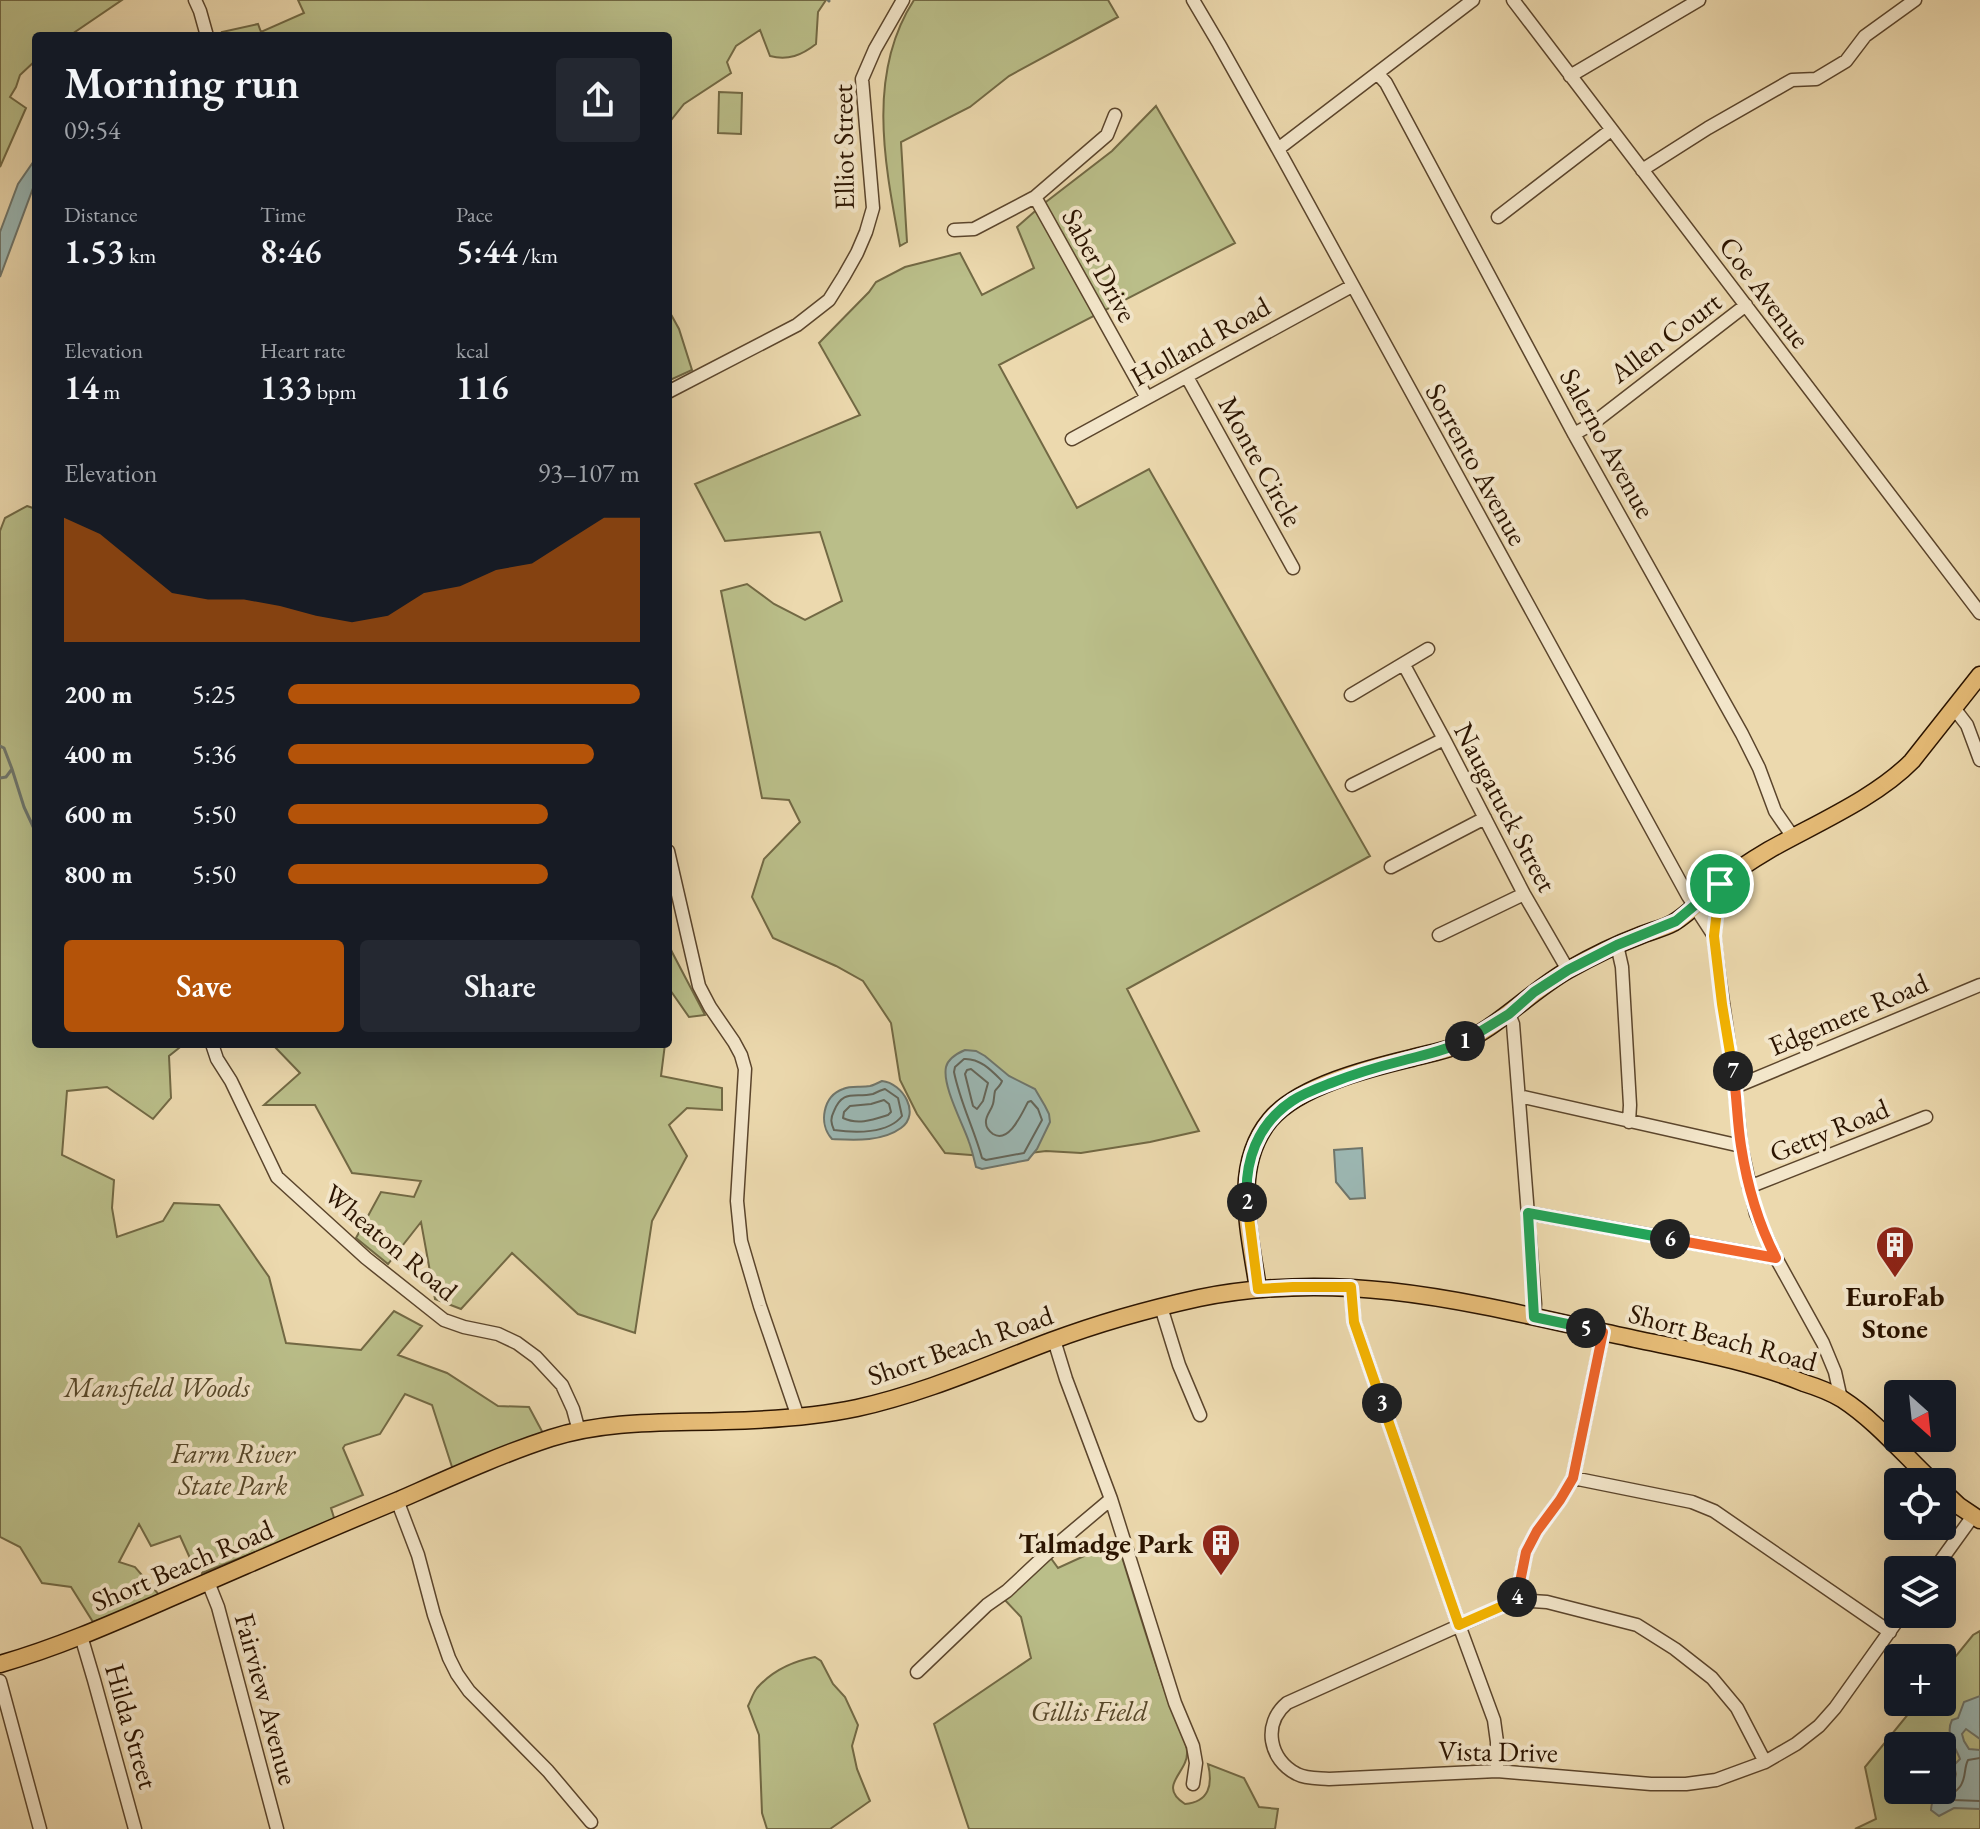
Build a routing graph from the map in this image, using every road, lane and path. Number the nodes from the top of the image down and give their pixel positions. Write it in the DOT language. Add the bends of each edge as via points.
graph roads {
  1 [pos="195,0"];
  2 [pos="903,0"];
  3 [pos="1193,0"];
  4 [pos="1473,0"];
  5 [pos="1513,0"];
  6 [pos="1699,0"];
  7 [pos="1915,0"];
  8 [pos="206,32"];
  9 [pos="1378,74"];
  10 [pos="1570,76"];
  11 [pos="1115,115"];
  12 [pos="1611,130"];
  13 [pos="1278,149"];
  14 [pos="1642,170"];
  15 [pos="1035,197"];
  16 [pos="1498,217"];
  17 [pos="954,230"];
  18 [pos="1352,286"];
  19 [pos="1746,305"];
  20 [pos="1187,377"];
  21 [pos="672,390"];
  22 [pos="1147,398"];
  23 [pos="1574,434"];
  24 [pos="1072,439"];
  25 [pos="1293,568"];
  26 [pos="1980,613"];
  27 [pos="1428,649"];
  28 [pos="1404,665"];
  29 [pos="1980,675"];
  30 [pos="1351,695"];
  31 [pos="1954,708"];
  32 [pos="1444,739"];
  33 [pos="1980,760"];
  34 [pos="1352,785"];
  35 [pos="1485,818"];
  36 [pos="1793,837"];
  37 [pos="1391,867"];
  38 [pos="672,868"];
  39 [pos="1720,884"];
  40 [pos="1524,894"];
  41 [pos="1696,905"];
  42 [pos="1439,935"];
  43 [pos="1714,936"];
  44 [pos="1617,945"];
  45 [pos="1568,970"];
  46 [pos="1980,985"];
  47 [pos="1509,1014"];
  48 [pos="213,1048"];
  49 [pos="1735,1087"];
  50 [pos="1519,1096"];
  51 [pos="1926,1117"];
  52 [pos="1629,1122"];
  53 [pos="1741,1146"];
  54 [pos="1749,1187"];
  55 [pos="1528,1213"];
  56 [pos="1776,1258"];
  57 [pos="1351,1287"];
  58 [pos="1258,1289"];
  59 [pos="1161,1307"];
  60 [pos="1534,1317"];
  61 [pos="1603,1332"];
  62 [pos="1054,1340"];
  63 [pos="1841,1399"];
  64 [pos="1200,1415"];
  65 [pos="798,1417"];
  66 [pos="579,1431"];
  67 [pos="1918,1468"];
  68 [pos="1573,1478"];
  69 [pos="1111,1499"];
  70 [pos="397,1500"];
  71 [pos="1956,1502"];
  72 [pos="1976,1518"];
  73 [pos="1945,1556"];
  74 [pos="208,1582"];
  75 [pos="1516,1600"];
  76 [pos="1459,1625"];
  77 [pos="1893,1628"];
  78 [pos="1890,1632"];
  79 [pos="81,1636"];
  80 [pos="0,1664"];
  81 [pos="917,1672"];
  82 [pos="0,1681"];
  83 [pos="1765,1762"];
  84 [pos="1497,1771"];
  85 [pos="1193,1784"];
  86 [pos="591,1822"];
  87 [pos="40,1829"];
  88 [pos="135,1829"];
  89 [pos="277,1829"];
  1 -- 8 [label="street"];
  2 -- 21 [label="street, Elliot Street" via="862,79 873,208 857,253 829,300 797,325"];
  3 -- 13 [label="street, Sorrento Avenue"];
  4 -- 9 [label="street"];
  5 -- 10 [label="street, Coe Avenue"];
  6 -- 10 [label="street"];
  7 -- 14 [label="street" via="1865,36 1846,61 1816,79 1792,80"];
  9 -- 13 [label="street"];
  9 -- 23 [label="street, Salerno Avenue"];
  10 -- 12 [label="street, Coe Avenue"];
  11 -- 15 [label="street" via="1107,135"];
  12 -- 14 [label="street, Coe Avenue"];
  12 -- 16 [label="street"];
  13 -- 18 [label="street, Sorrento Avenue"];
  14 -- 19 [label="street, Coe Avenue"];
  15 -- 17 [label="street" via="974,229"];
  15 -- 22 [label="street, Saber Drive"];
  18 -- 20 [label="street, Holland Road"];
  18 -- 41 [label="street, Sorrento Avenue"];
  19 -- 23 [label="street, Allen Court"];
  19 -- 26 [label="street, Coe Avenue"];
  20 -- 22 [label="street, Holland Road"];
  20 -- 25 [label="street, Monte Circle"];
  22 -- 24 [label="street, Holland Road"];
  23 -- 36 [label="street, Salerno Avenue" via="1742,734 1775,811"];
  27 -- 28 [label="street"];
  28 -- 30 [label="street"];
  28 -- 32 [label="street, Naugatuck Street"];
  29 -- 31 [label="main road"];
  31 -- 33 [label="street" via="1967,725"];
  31 -- 36 [label="main road" via="1902,772"];
  32 -- 34 [label="street"];
  32 -- 35 [label="street, Naugatuck Street"];
  35 -- 37 [label="street"];
  35 -- 40 [label="street, Naugatuck Street"];
  36 -- 39 [label="main road"];
  38 -- 65 [label="street" via="699,986 745,1069 737,1201 741,1241"];
  39 -- 41 [label="main road"];
  39 -- 43 [label="street"];
  40 -- 42 [label="street"];
  40 -- 45 [label="street, Naugatuck Street"];
  41 -- 43 [label="street, Sorrento Avenue"];
  41 -- 44 [label="main road" via="1668,926"];
  43 -- 49 [label="street"];
  44 -- 45 [label="main road"];
  44 -- 52 [label="street"];
  45 -- 47 [label="main road"];
  46 -- 49 [label="street, Edgemere Road"];
  47 -- 50 [label="street"];
  47 -- 58 [label="main road" via="1453,1047 1306,1093 1270,1120 1252,1152 1246,1189"];
  48 -- 66 [label="street, Wheaton Road" via="277,1177 444,1320 498,1334 536,1357 562,1385"];
  49 -- 53 [label="street"];
  50 -- 52 [label="street"];
  50 -- 55 [label="street"];
  51 -- 54 [label="street, Getty Road"];
  52 -- 53 [label="street"];
  53 -- 54 [label="street"];
  54 -- 56 [label="street"];
  55 -- 56 [label="street"];
  55 -- 60 [label="street"];
  56 -- 63 [label="street" via="1823,1343"];
  57 -- 58 [label="main road, Short Beach Road"];
  57 -- 60 [label="main road, Short Beach Road" via="1454,1299"];
  57 -- 76 [label="street" via="1354,1322"];
  58 -- 59 [label="main road, Short Beach Road"];
  59 -- 62 [label="main road, Short Beach Road"];
  59 -- 64 [label="street"];
  60 -- 61 [label="main road, Short Beach Road"];
  61 -- 63 [label="main road, Short Beach Road" via="1780,1373"];
  61 -- 68 [label="street"];
  62 -- 65 [label="main road, Short Beach Road" via="911,1394"];
  62 -- 69 [label="street"];
  63 -- 67 [label="main road, Short Beach Road"];
  65 -- 66 [label="main road, Short Beach Road"];
  66 -- 70 [label="main road, Short Beach Road"];
  68 -- 75 [label="street" via="1526,1552"];
  68 -- 78 [label="street" via="1714,1511"];
  69 -- 81 [label="street"];
  69 -- 85 [label="street" via="1193,1746"];
  70 -- 74 [label="main road, Short Beach Road"];
  70 -- 86 [label="street" via="457,1674"];
  71 -- 72 [label="main road"];
  72 -- 73 [label="street"];
  74 -- 79 [label="main road, Short Beach Road"];
  74 -- 89 [label="street, Fairview Avenue"];
  75 -- 76 [label="street, Vista Drive"];
  75 -- 83 [label="street" via="1547,1602 1637,1625 1675,1649 1712,1678 1737,1708"];
  76 -- 84 [label="street" via="1494,1720"];
  76 -- 84 [label="street, Vista Drive" via="1287,1703 1273,1719 1272,1740 1285,1765 1303,1777"];
  77 -- 78 [label="street, Vista Drive"];
  78 -- 83 [label="street, Vista Drive" via="1819,1726"];
  79 -- 80 [label="main road, Short Beach Road"];
  79 -- 88 [label="street, Hilda Street"];
  82 -- 87 [label="street"];
  83 -- 84 [label="street, Vista Drive" via="1716,1780 1686,1784"];
}
